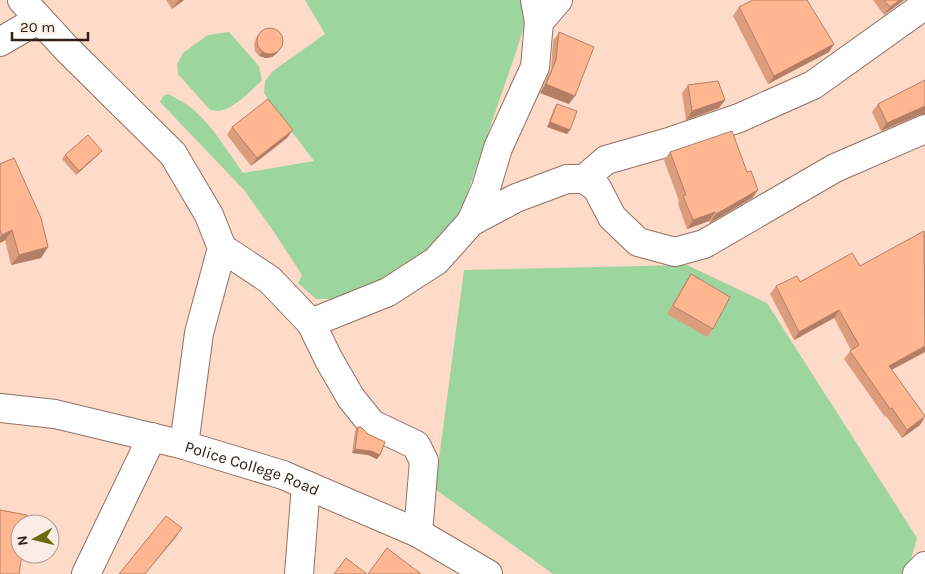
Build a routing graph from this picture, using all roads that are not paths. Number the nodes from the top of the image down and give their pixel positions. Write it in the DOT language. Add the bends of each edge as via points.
graph roads {
  1 [pos="558,0"];
  2 [pos="925,5"];
  3 [pos="31,10"];
  4 [pos="537,11"];
  5 [pos="0,42"];
  6 [pos="925,129"];
  7 [pos="584,179"];
  8 [pos="471,222"];
  9 [pos="222,248"];
  10 [pos="311,322"];
  11 [pos="0,408"];
  12 [pos="152,437"];
  13 [pos="184,445"];
  14 [pos="306,485"];
  15 [pos="418,533"];
  16 [pos="925,566"];
  17 [pos="86,574"];
  18 [pos="299,574"];
  19 [pos="488,574"];
  20 [pos="917,574"];
  1 -- 4 [label="street"];
  2 -- 7 [label="street" via="812,85 740,118 606,160"];
  3 -- 5 [label="street"];
  3 -- 9 [label="street" via="173,154 209,215"];
  4 -- 8 [label="street" via="535,66 498,148"];
  6 -- 7 [label="street" via="835,168 704,244 675,252 638,242 612,217 597,188"];
  7 -- 8 [label="street" via="567,179 516,198"];
  8 -- 10 [label="street" via="436,261 388,292"];
  9 -- 10 [label="street" via="270,280"];
  9 -- 13 [label="street" via="199,333"];
  10 -- 15 [label="street" via="351,398 372,424 416,444 424,461"];
  11 -- 12 [label="street, Police College Road" via="55,414"];
  12 -- 13 [label="street, Police College Road"];
  12 -- 17 [label="street"];
  13 -- 14 [label="street, Police College Road"];
  14 -- 15 [label="street, Police College Road"];
  14 -- 18 [label="street"];
  15 -- 19 [label="street, Police College Road"];
  16 -- 20 [label="street"];
}
